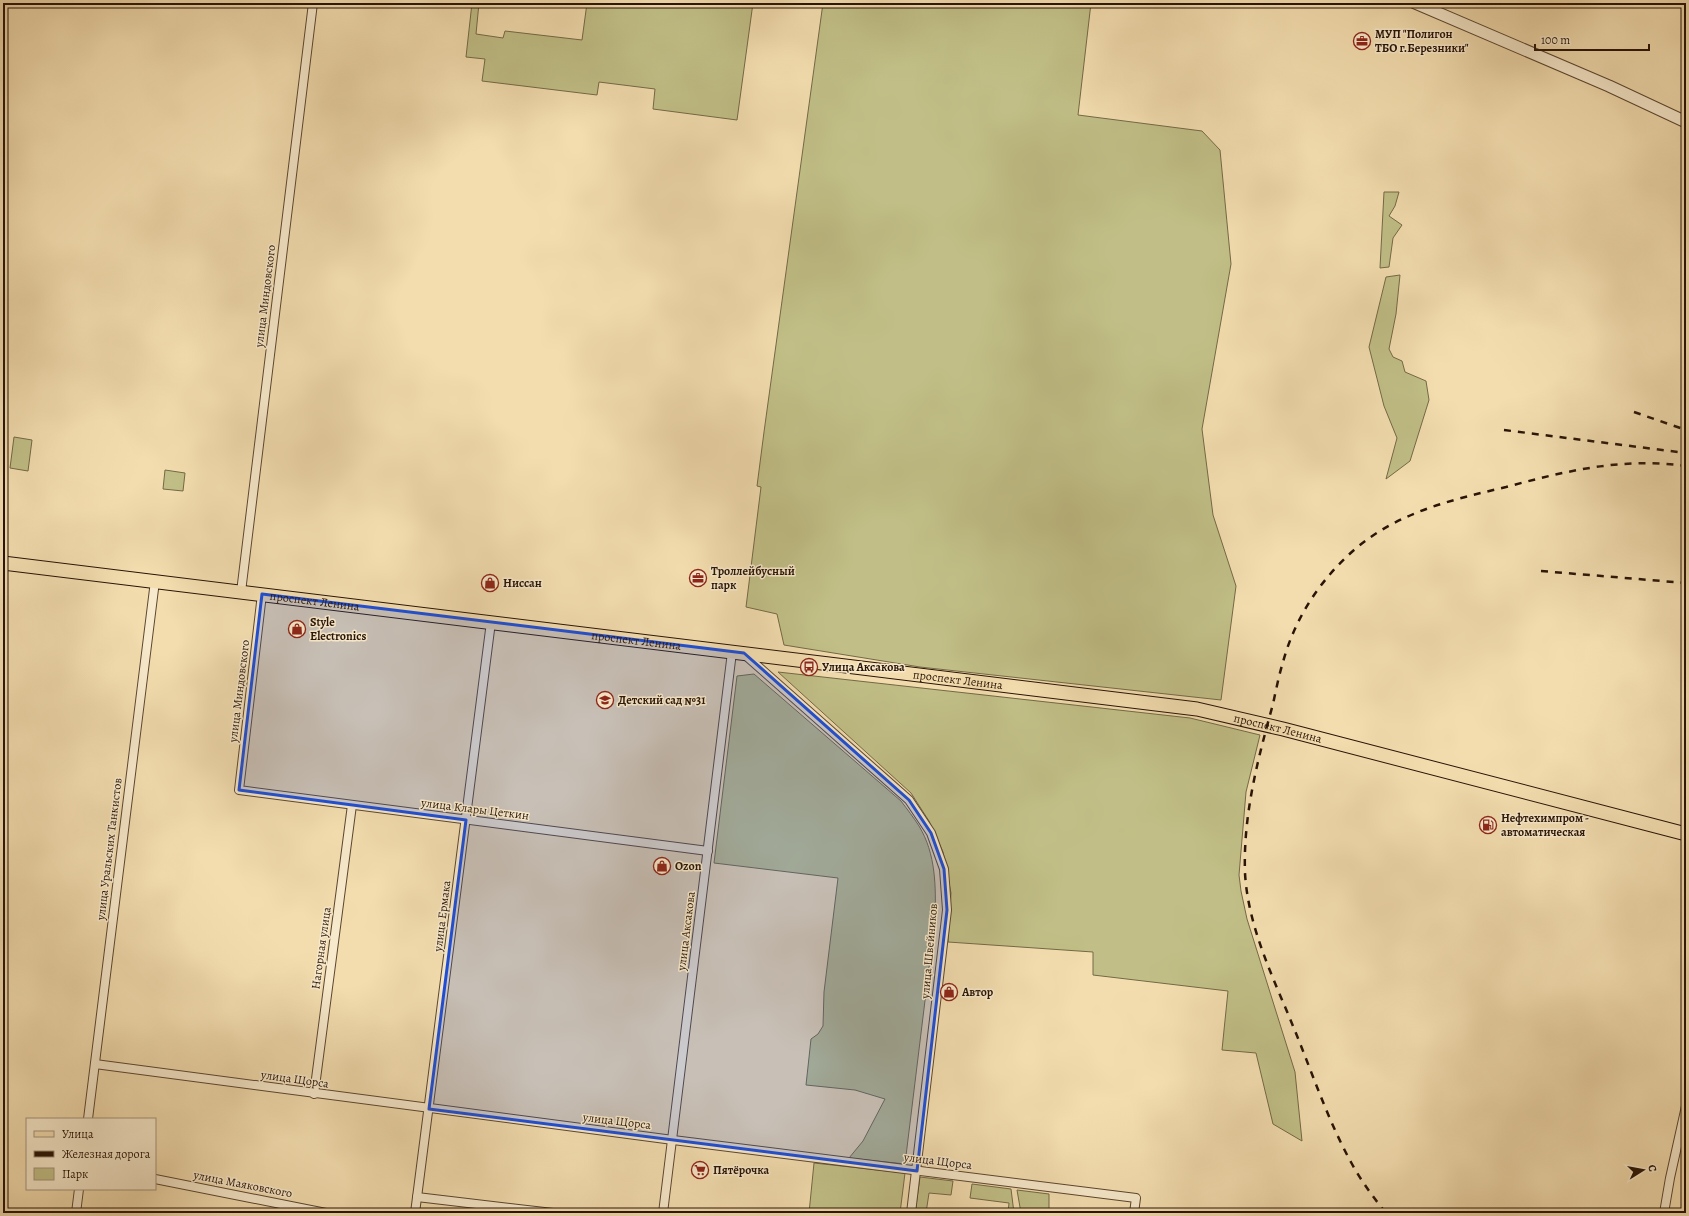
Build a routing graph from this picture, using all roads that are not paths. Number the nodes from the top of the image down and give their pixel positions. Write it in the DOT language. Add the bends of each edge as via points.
graph roads {
  1 [pos="314,3"];
  2 [pos="1414,3"];
  3 [pos="1686,122"];
  4 [pos="3,563"];
  5 [pos="155,581"];
  6 [pos="241,592"];
  7 [pos="262,594"];
  8 [pos="491,622"];
  9 [pos="738,653"];
  10 [pos="239,790"];
  11 [pos="352,805"];
  12 [pos="466,820"];
  13 [pos="1686,834"];
  14 [pos="708,850"];
  15 [pos="95,1064"];
  16 [pos="314,1094"];
  17 [pos="1686,1106"];
  18 [pos="429,1108"];
  19 [pos="88,1118"];
  20 [pos="673,1140"];
  21 [pos="917,1171"];
  22 [pos="156,1179"];
  23 [pos="79,1190"];
  24 [pos="417,1197"];
  25 [pos="76,1213"];
  26 [pos="326,1213"];
  27 [pos="415,1213"];
  28 [pos="553,1213"];
  29 [pos="663,1213"];
  30 [pos="911,1213"];
  31 [pos="1134,1213"];
  32 [pos="1664,1213"];
  1 -- 6 [label="street, улица Миндовского"];
  2 -- 3 [label="street" via="1609,86"];
  4 -- 5 [label="main road, проспект Ленина"];
  5 -- 6 [label="main road, проспект Ленина"];
  5 -- 15 [label="street, улица Уральских Танкистов"];
  6 -- 7 [label="main road, проспект Ленина"];
  7 -- 8 [label="main road, проспект Ленина"];
  7 -- 10 [label="street, улица Миндовского"];
  8 -- 9 [label="main road, проспект Ленина"];
  8 -- 12 [label="street, улица Ермака"];
  9 -- 13 [label="main road, проспект Ленина" via="1197,709"];
  9 -- 14 [label="street, улица Аксакова"];
  9 -- 21 [label="street, улица Швейников" via="909,800 931,833 944,869 947,910"];
  10 -- 11 [label="street, улица Клары Цеткин"];
  11 -- 12 [label="street, улица Клары Цеткин"];
  11 -- 16 [label="street, Нагорная улица"];
  12 -- 14 [label="street, улица Клары Цеткин"];
  12 -- 18 [label="street, улица Ермака"];
  14 -- 20 [label="street, улица Аксакова"];
  15 -- 16 [label="street, улица Щорса"];
  15 -- 19 [label="street, улица Уральских Танкистов"];
  16 -- 18 [label="street, улица Щорса"];
  17 -- 32 [label="street"];
  18 -- 20 [label="street, улица Щорса"];
  18 -- 24 [label="street, улица Ермака"];
  20 -- 21 [label="street, улица Щорса"];
  20 -- 29 [label="street, улица Аксакова"];
  21 -- 30 [label="street, улица Швейников"];
  21 -- 31 [label="street, улица Щорса" via="1136,1198"];
  22 -- 26 [label="street, улица Маяковского"];
  23 -- 25 [label="street"];
  24 -- 27 [label="street, улица Ермака"];
  24 -- 28 [label="street"];
}
